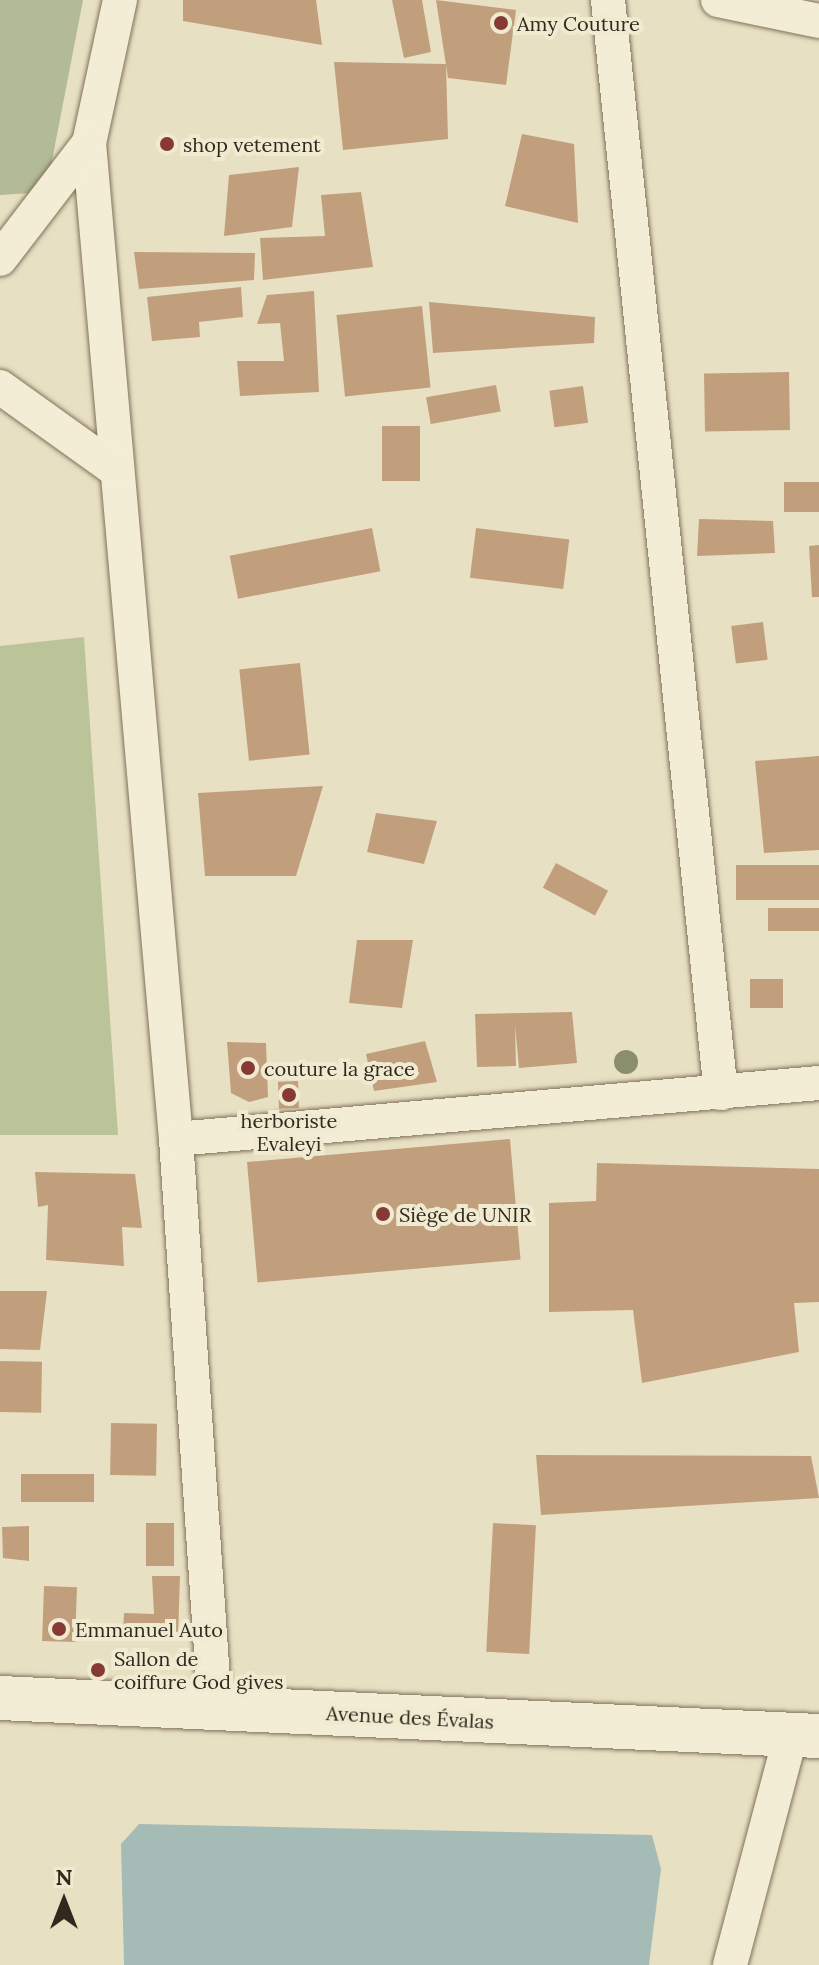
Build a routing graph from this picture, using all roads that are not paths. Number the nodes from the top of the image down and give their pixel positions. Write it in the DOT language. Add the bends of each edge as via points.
graph roads {
  1 [pos="120,0"];
  2 [pos="608,0"];
  3 [pos="718,0"];
  4 [pos="819,21"];
  5 [pos="89,143"];
  6 [pos="0,259"];
  7 [pos="0,387"];
  8 [pos="116,470"];
  9 [pos="819,1083"];
  10 [pos="721,1093"];
  11 [pos="176,1139"];
  12 [pos="214,1689"];
  13 [pos="0,1698"];
  14 [pos="805,1735"];
  15 [pos="730,1965"];
  1 -- 5 [label="street"];
  2 -- 10 [label="street"];
  3 -- 4 [label="street"];
  5 -- 6 [label="street"];
  5 -- 8 [label="street"];
  7 -- 8 [label="street"];
  8 -- 11 [label="street"];
  9 -- 10 [label="street"];
  10 -- 11 [label="street"];
  11 -- 12 [label="street"];
  12 -- 13 [label="street, Avenue des Évalas"];
  12 -- 14 [label="street, Avenue des Évalas"];
  14 -- 15 [label="street"];
}
